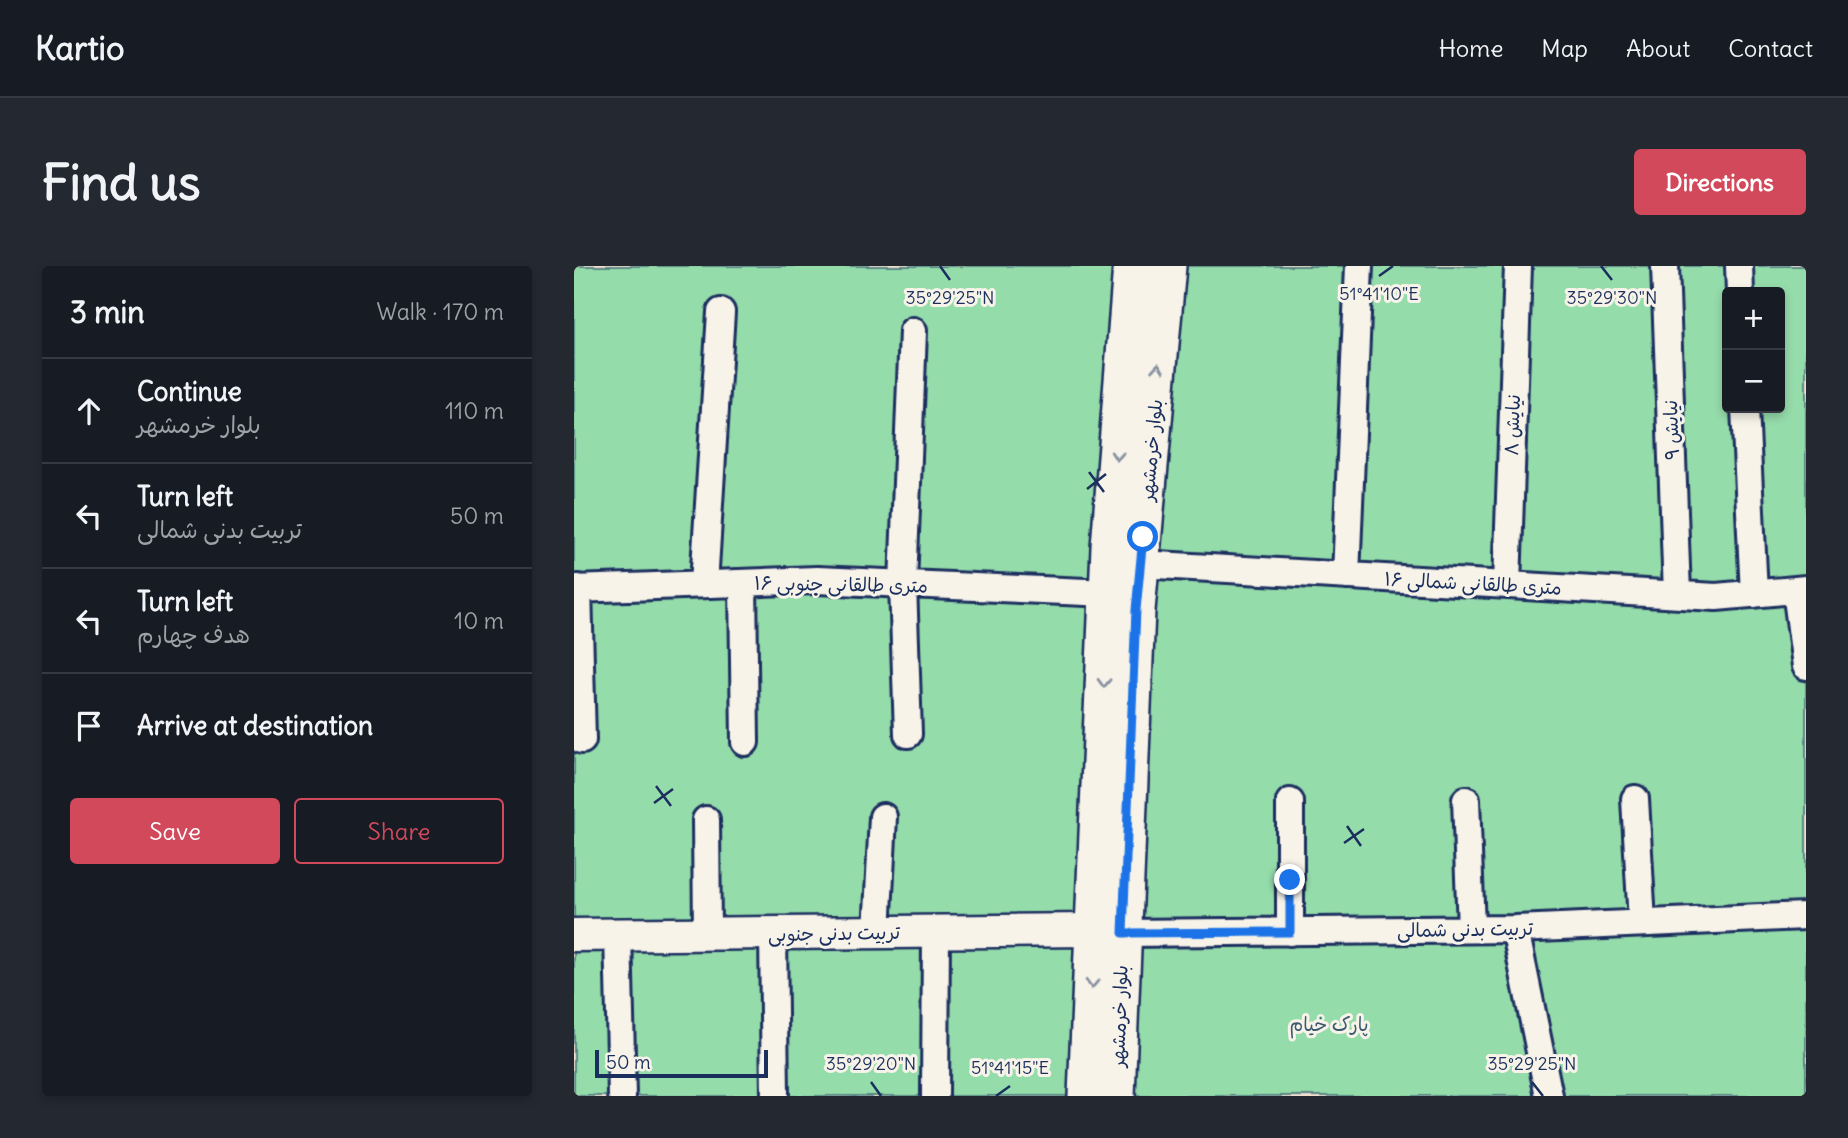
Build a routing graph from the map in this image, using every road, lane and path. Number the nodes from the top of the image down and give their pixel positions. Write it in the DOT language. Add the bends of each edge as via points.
graph roads {
  1 [pos="1132,266"];
  2 [pos="1167,266"];
  3 [pos="1359,266"];
  4 [pos="1518,266"];
  5 [pos="1665,266"];
  6 [pos="1739,266"];
  7 [pos="1740,287"];
  8 [pos="721,313"];
  9 [pos="913,331"];
  10 [pos="1745,413"];
  11 [pos="1140,564"];
  12 [pos="1346,576"];
  13 [pos="743,583"];
  14 [pos="704,584"];
  15 [pos="903,584"];
  16 [pos="1507,585"];
  17 [pos="576,589"];
  18 [pos="1801,589"];
  19 [pos="1108,593"];
  20 [pos="1754,593"];
  21 [pos="1677,594"];
  22 [pos="1806,666"];
  23 [pos="908,734"];
  24 [pos="582,740"];
  25 [pos="745,742"];
  26 [pos="1635,799"];
  27 [pos="1466,800"];
  28 [pos="1290,802"];
  29 [pos="883,817"];
  30 [pos="706,820"];
  31 [pos="1806,916"];
  32 [pos="1642,923"];
  33 [pos="1471,929"];
  34 [pos="1515,929"];
  35 [pos="877,932"];
  36 [pos="936,932"];
  37 [pos="1108,932"];
  38 [pos="1290,932"];
  39 [pos="707,933"];
  40 [pos="773,933"];
  41 [pos="618,934"];
  42 [pos="574,935"];
  43 [pos="622,1096"];
  44 [pos="775,1096"];
  45 [pos="935,1096"];
  46 [pos="1087,1096"];
  47 [pos="1116,1096"];
  48 [pos="1549,1096"];
  1 -- 19 [label="main road, بلوار خرمشهر, one-way"];
  11 -- 2 [label="main road, بلوار خرمشهر, one-way"];
  3 -- 12 [label="street"];
  4 -- 16 [label="street, نیایش ۸"];
  5 -- 21 [label="street, نیایش ۹"];
  6 -- 7 [label="street"];
  8 -- 14 [label="street"];
  9 -- 15 [label="street"];
  10 -- 20 [label="street"];
  11 -- 12 [label="street, ۱۶ متری طالقانی شمالی"];
  11 -- 37 [label="main road, بلوار خرمشهر"];
  12 -- 16 [label="street, ۱۶ متری طالقانی شمالی"];
  13 -- 14 [label="street, ۱۶ متری طالقانی جنوبی"];
  13 -- 15 [label="street, ۱۶ متری طالقانی جنوبی"];
  13 -- 25 [label="street"];
  14 -- 17 [label="street, ۱۶ متری طالقانی جنوبی"];
  15 -- 19 [label="street, ۱۶ متری طالقانی جنوبی"];
  15 -- 23 [label="street"];
  16 -- 21 [label="street, ۱۶ متری طالقانی شمالی"];
  17 -- 24 [label="street"];
  18 -- 20 [label="street, ۱۶ متری طالقانی شمالی"];
  18 -- 22 [label="street"];
  19 -- 37 [label="main road, بلوار خرمشهر, one-way"];
  20 -- 21 [label="street, ۱۶ متری طالقانی شمالی" via="1716,597"];
  26 -- 32 [label="street"];
  27 -- 33 [label="street"];
  28 -- 38 [label="street"];
  29 -- 35 [label="street"];
  30 -- 39 [label="street"];
  31 -- 32 [label="street, تربیت بدنی شمالی"];
  32 -- 34 [label="street, تربیت بدنی شمالی"];
  33 -- 34 [label="street, تربیت بدنی شمالی"];
  33 -- 38 [label="street, تربیت بدنی شمالی"];
  34 -- 48 [label="street"];
  35 -- 36 [label="street, تربیت بدنی جنوبی"];
  35 -- 40 [label="street, تربیت بدنی جنوبی"];
  36 -- 37 [label="street, تربیت بدنی جنوبی"];
  36 -- 45 [label="street"];
  37 -- 38 [label="street, تربیت بدنی شمالی"];
  37 -- 46 [label="main road, بلوار خرمشهر, one-way"];
  37 -- 47 [label="main road, بلوار خرمشهر"];
  39 -- 40 [label="street, تربیت بدنی جنوبی"];
  39 -- 41 [label="street, تربیت بدنی جنوبی"];
  40 -- 44 [label="street"];
  41 -- 42 [label="street, تربیت بدنی جنوبی"];
  41 -- 43 [label="street"];
}
